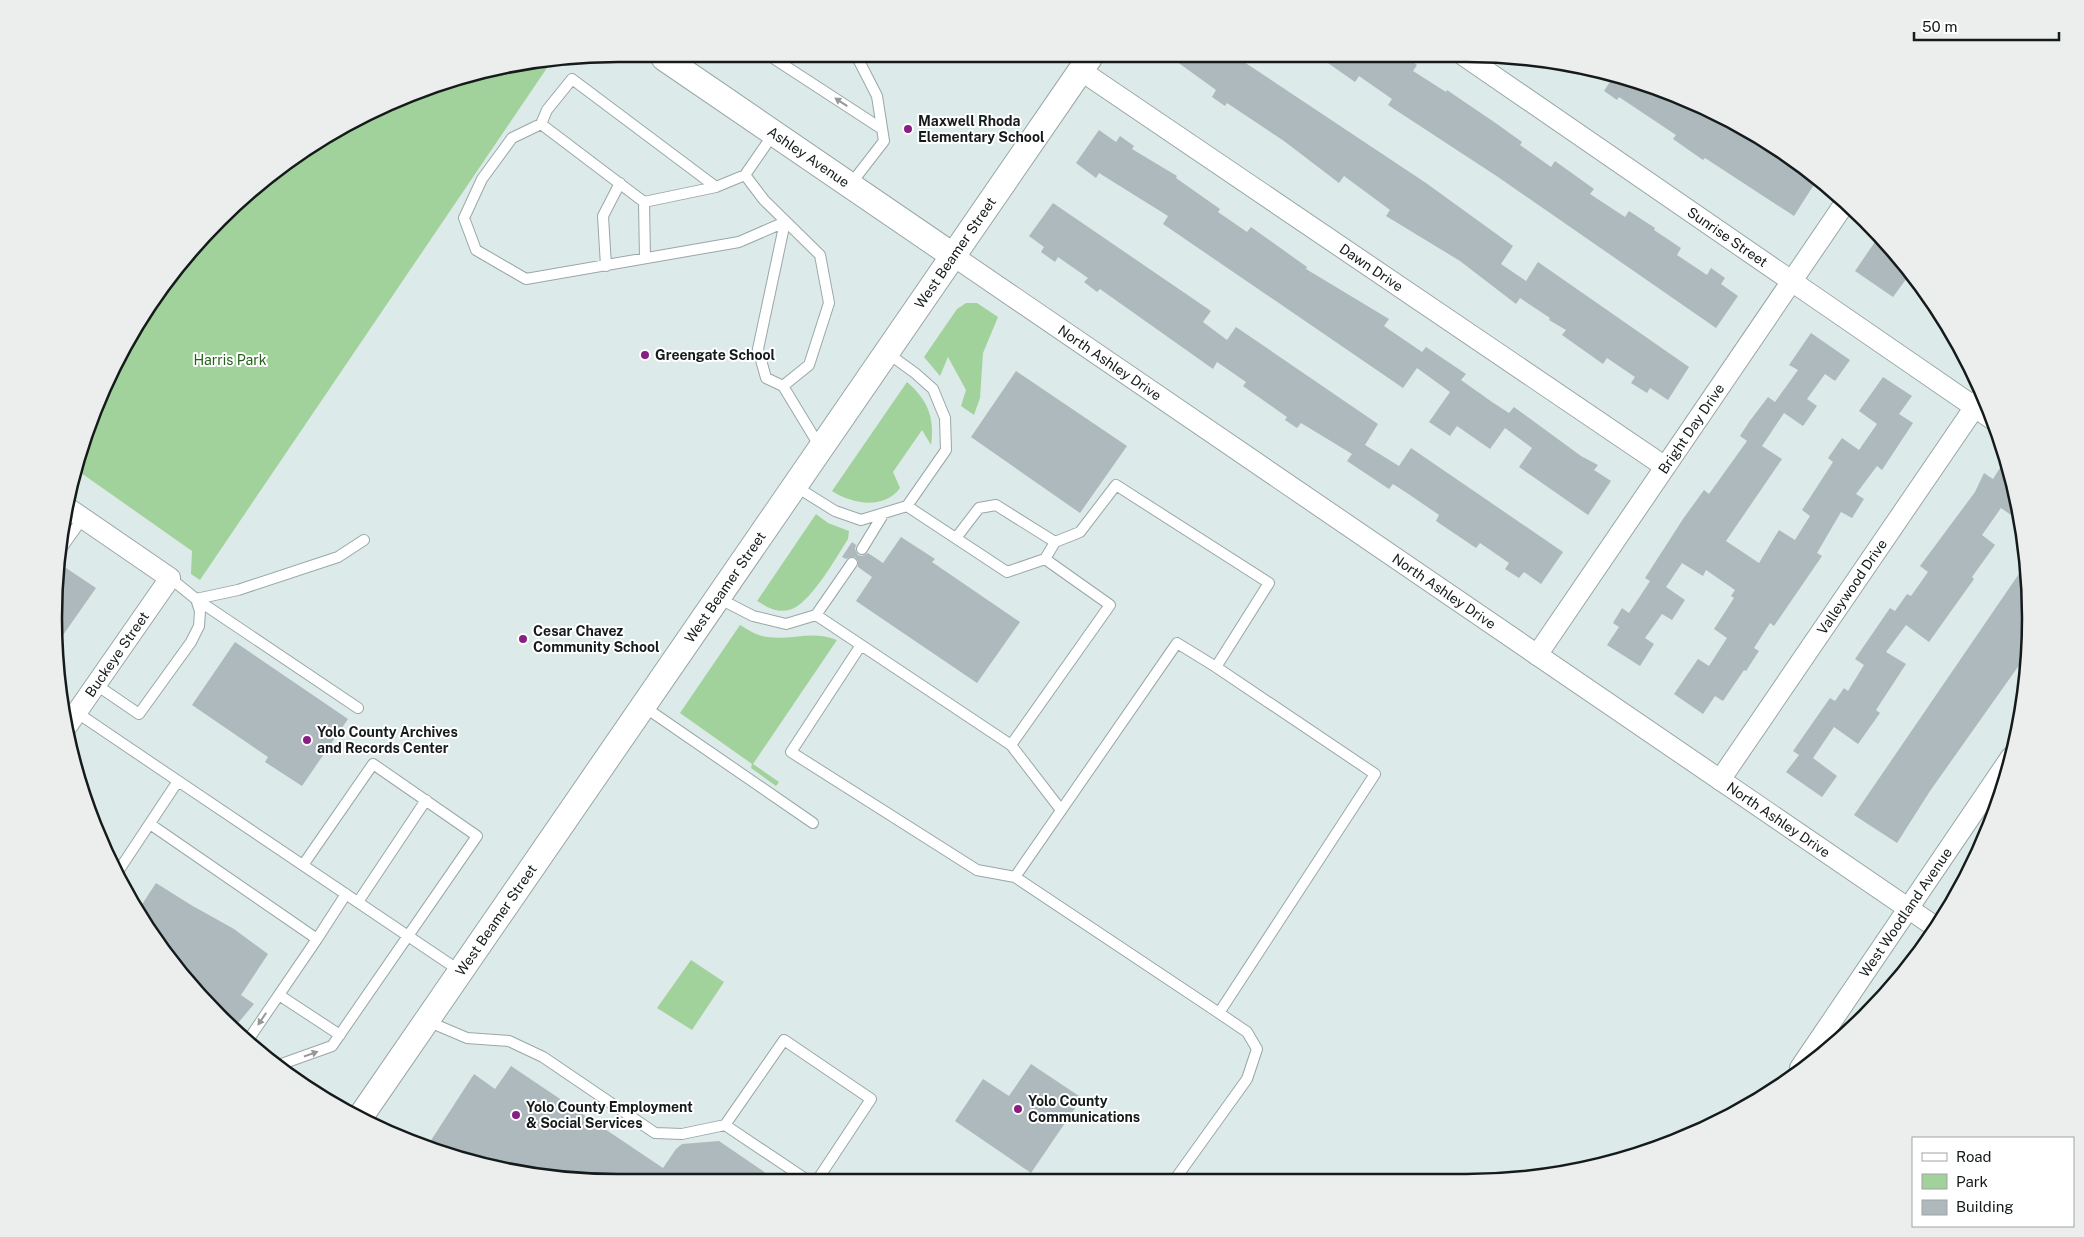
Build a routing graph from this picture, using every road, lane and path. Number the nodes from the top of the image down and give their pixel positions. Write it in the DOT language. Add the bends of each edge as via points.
graph roads {
  1 [pos="671,63"];
  2 [pos="781,63"];
  3 [pos="860,63"];
  4 [pos="1085,63"];
  5 [pos="1475,63"];
  6 [pos="541,124"];
  7 [pos="882,129"];
  8 [pos="774,133"];
  9 [pos="745,175"];
  10 [pos="620,183"];
  11 [pos="850,185"];
  12 [pos="716,187"];
  13 [pos="644,202"];
  14 [pos="1841,208"];
  15 [pos="785,222"];
  16 [pos="952,255"];
  17 [pos="645,258"];
  18 [pos="606,266"];
  19 [pos="1791,280"];
  20 [pos="885,352"];
  21 [pos="783,386"];
  22 [pos="1976,399"];
  23 [pos="1978,403"];
  24 [pos="820,447"];
  25 [pos="1664,466"];
  26 [pos="793,485"];
  27 [pos="907,506"];
  28 [pos="76,513"];
  29 [pos="884,513"];
  30 [pos="70,528"];
  31 [pos="956,538"];
  32 [pos="364,540"];
  33 [pos="1055,542"];
  34 [pos="862,548"];
  35 [pos="1045,559"];
  36 [pos="852,563"];
  37 [pos="170,578"];
  38 [pos="716,597"];
  39 [pos="196,599"];
  40 [pos="816,615"];
  41 [pos="861,645"];
  42 [pos="1537,655"];
  43 [pos="1216,667"];
  44 [pos="95,684"];
  45 [pos="642,705"];
  46 [pos="358,708"];
  47 [pos="76,712"];
  48 [pos="72,719"];
  49 [pos="1011,745"];
  50 [pos="1999,774"];
  51 [pos="1720,780"];
  52 [pos="178,781"];
  53 [pos="426,800"];
  54 [pos="1061,810"];
  55 [pos="813,823"];
  56 [pos="150,824"];
  57 [pos="303,865"];
  58 [pos="121,867"];
  59 [pos="1015,877"];
  60 [pos="346,894"];
  61 [pos="358,902"];
  62 [pos="1908,908"];
  63 [pos="1930,923"];
  64 [pos="409,936"];
  65 [pos="317,939"];
  66 [pos="460,971"];
  67 [pos="279,995"];
  68 [pos="1219,1013"];
  69 [pos="427,1021"];
  70 [pos="340,1035"];
  71 [pos="251,1036"];
  72 [pos="1807,1057"];
  73 [pos="284,1063"];
  74 [pos="364,1112"];
  75 [pos="725,1125"];
  76 [pos="798,1174"];
  77 [pos="821,1174"];
  78 [pos="1179,1174"];
  1 -- 8 [label="street, Ashley Avenue"];
  7 -- 2 [label="lane, one-way"];
  3 -- 7 [label="lane" via="878,96"];
  4 -- 16 [label="street, West Beamer Street"];
  4 -- 25 [label="street, Dawn Drive"];
  5 -- 19 [label="street, Sunrise Street"];
  6 -- 10 [label="lane"];
  6 -- 12 [label="lane" via="572,79"];
  6 -- 18 [label="lane" via="512,138 482,179 464,218 476,250 526,280"];
  7 -- 11 [label="lane" via="884,141"];
  8 -- 9 [label="lane"];
  8 -- 11 [label="street, Ashley Avenue"];
  9 -- 12 [label="lane"];
  9 -- 15 [label="lane"];
  10 -- 13 [label="lane"];
  10 -- 18 [label="lane" via="603,216"];
  11 -- 16 [label="street, Ashley Avenue"];
  12 -- 13 [label="lane"];
  13 -- 17 [label="lane"];
  14 -- 19 [label="street, Bright Day Drive"];
  15 -- 17 [label="lane" via="739,242"];
  15 -- 21 [label="lane" via="758,349 766,378"];
  15 -- 21 [label="lane" via="820,255 829,303 810,365"];
  16 -- 20 [label="street, West Beamer Street"];
  16 -- 42 [label="street, North Ashley Drive"];
  17 -- 18 [label="lane"];
  19 -- 22 [label="street, Sunrise Street"];
  19 -- 25 [label="street, Bright Day Drive"];
  20 -- 24 [label="street, West Beamer Street"];
  20 -- 27 [label="lane" via="933,389 945,418 946,450"];
  21 -- 24 [label="lane"];
  23 -- 51 [label="street, Valleywood Drive"];
  24 -- 26 [label="street, West Beamer Street"];
  25 -- 42 [label="street, Bright Day Drive"];
  26 -- 29 [label="lane" via="835,511 861,520"];
  26 -- 38 [label="street, West Beamer Street"];
  27 -- 29 [label="lane"];
  27 -- 31 [label="lane"];
  28 -- 30 [label="lane"];
  28 -- 37 [label="street"];
  29 -- 34 [label="lane"];
  31 -- 33 [label="lane" via="979,508 996,505"];
  31 -- 35 [label="lane" via="1007,572"];
  32 -- 39 [label="lane" via="338,557 238,590"];
  33 -- 35 [label="lane"];
  33 -- 43 [label="lane" via="1080,532 1116,485 1269,584"];
  35 -- 49 [label="lane" via="1110,605"];
  36 -- 40 [label="lane"];
  37 -- 39 [label="lane"];
  37 -- 44 [label="street, Buckeye Street"];
  38 -- 40 [label="lane" via="753,616 786,624"];
  38 -- 45 [label="street, West Beamer Street"];
  39 -- 44 [label="lane" via="200,612 199,626 139,714"];
  39 -- 46 [label="lane"];
  40 -- 41 [label="lane"];
  41 -- 49 [label="lane"];
  41 -- 59 [label="lane" via="791,752 977,870"];
  42 -- 51 [label="street, North Ashley Drive"];
  43 -- 54 [label="lane" via="1177,643"];
  43 -- 68 [label="lane" via="1375,774"];
  44 -- 47 [label="street, Buckeye Street"];
  45 -- 55 [label="lane"];
  45 -- 66 [label="street, West Beamer Street"];
  47 -- 48 [label="street, Buckeye Street"];
  47 -- 52 [label="lane"];
  49 -- 54 [label="lane"];
  50 -- 62 [label="street, West Woodland Avenue"];
  51 -- 62 [label="street, North Ashley Drive"];
  52 -- 56 [label="lane"];
  52 -- 57 [label="lane"];
  53 -- 57 [label="lane" via="373,764"];
  53 -- 61 [label="lane"];
  53 -- 64 [label="lane" via="477,836"];
  54 -- 59 [label="lane"];
  56 -- 58 [label="lane"];
  56 -- 65 [label="lane"];
  57 -- 60 [label="lane"];
  59 -- 68 [label="lane"];
  60 -- 61 [label="lane"];
  60 -- 65 [label="lane"];
  61 -- 64 [label="lane"];
  62 -- 63 [label="street, North Ashley Drive"];
  62 -- 72 [label="street, West Woodland Avenue"];
  64 -- 66 [label="lane"];
  64 -- 70 [label="lane"];
  65 -- 67 [label="lane"];
  66 -- 69 [label="street, West Beamer Street"];
  67 -- 70 [label="lane"];
  67 -- 71 [label="lane, one-way"];
  68 -- 78 [label="lane" via="1247,1032 1257,1049 1247,1079"];
  69 -- 74 [label="street, West Beamer Street"];
  69 -- 75 [label="lane" via="467,1038 510,1041 543,1057 654,1133 682,1134"];
  73 -- 70 [label="lane, one-way" via="332,1046"];
  75 -- 76 [label="lane"];
  75 -- 77 [label="lane" via="784,1040 871,1099"];
}
